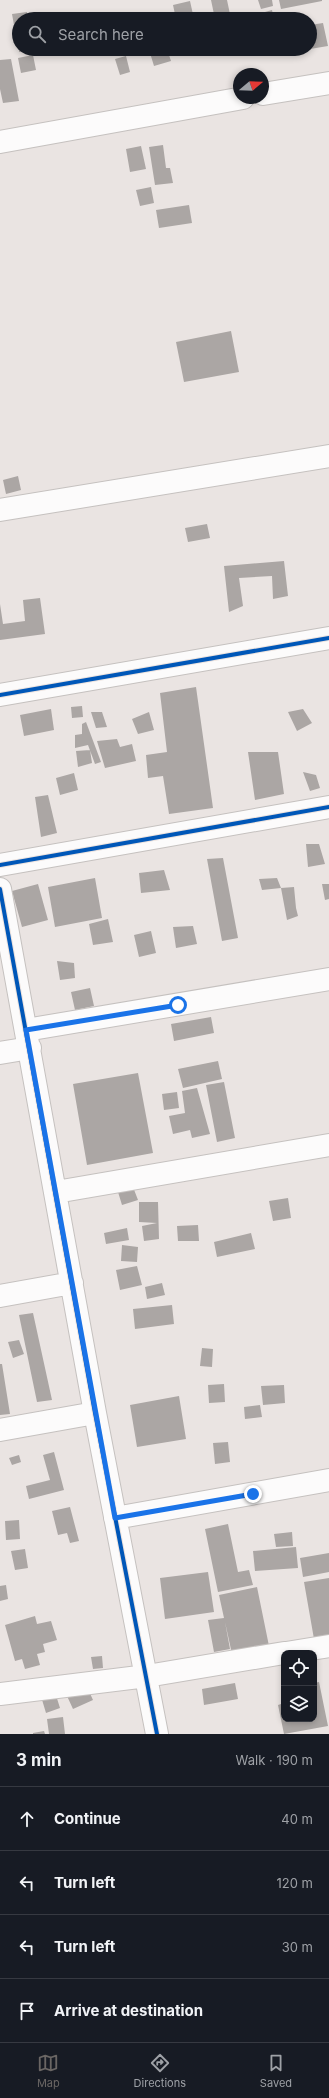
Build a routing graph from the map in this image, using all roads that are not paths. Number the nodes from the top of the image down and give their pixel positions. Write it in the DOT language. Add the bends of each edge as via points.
graph roads {
  1 [pos="329,82"];
  2 [pos="269,93"];
  3 [pos="233,100"];
  4 [pos="0,142"];
  5 [pos="329,456"];
  6 [pos="0,510"];
  7 [pos="329,638"];
  8 [pos="0,695"];
  9 [pos="329,807"];
  10 [pos="0,865"];
  11 [pos="0,889"];
  12 [pos="329,979"];
  13 [pos="28,1039"];
  14 [pos="0,1053"];
  15 [pos="329,1145"];
  16 [pos="56,1192"];
  17 [pos="72,1283"];
  18 [pos="0,1296"];
  19 [pos="95,1413"];
  20 [pos="0,1430"];
  21 [pos="329,1480"];
  22 [pos="115,1518"];
  23 [pos="329,1646"];
  24 [pos="304,1650"];
  25 [pos="281,1654"];
  26 [pos="147,1676"];
  27 [pos="0,1694"];
  28 [pos="157,1734"];
  1 -- 2 [label="street"];
  3 -- 4 [label="street"];
  5 -- 6 [label="street"];
  7 -- 8 [label="street"];
  9 -- 10 [label="street"];
  11 -- 13 [label="street"];
  12 -- 13 [label="street"];
  13 -- 14 [label="street"];
  13 -- 16 [label="street"];
  15 -- 16 [label="street"];
  16 -- 17 [label="street"];
  17 -- 18 [label="street"];
  17 -- 19 [label="street"];
  19 -- 20 [label="street"];
  19 -- 22 [label="street"];
  21 -- 22 [label="street"];
  22 -- 26 [label="street"];
  23 -- 24 [label="street"];
  25 -- 26 [label="street"];
  26 -- 27 [label="street"];
  26 -- 28 [label="street"];
}
